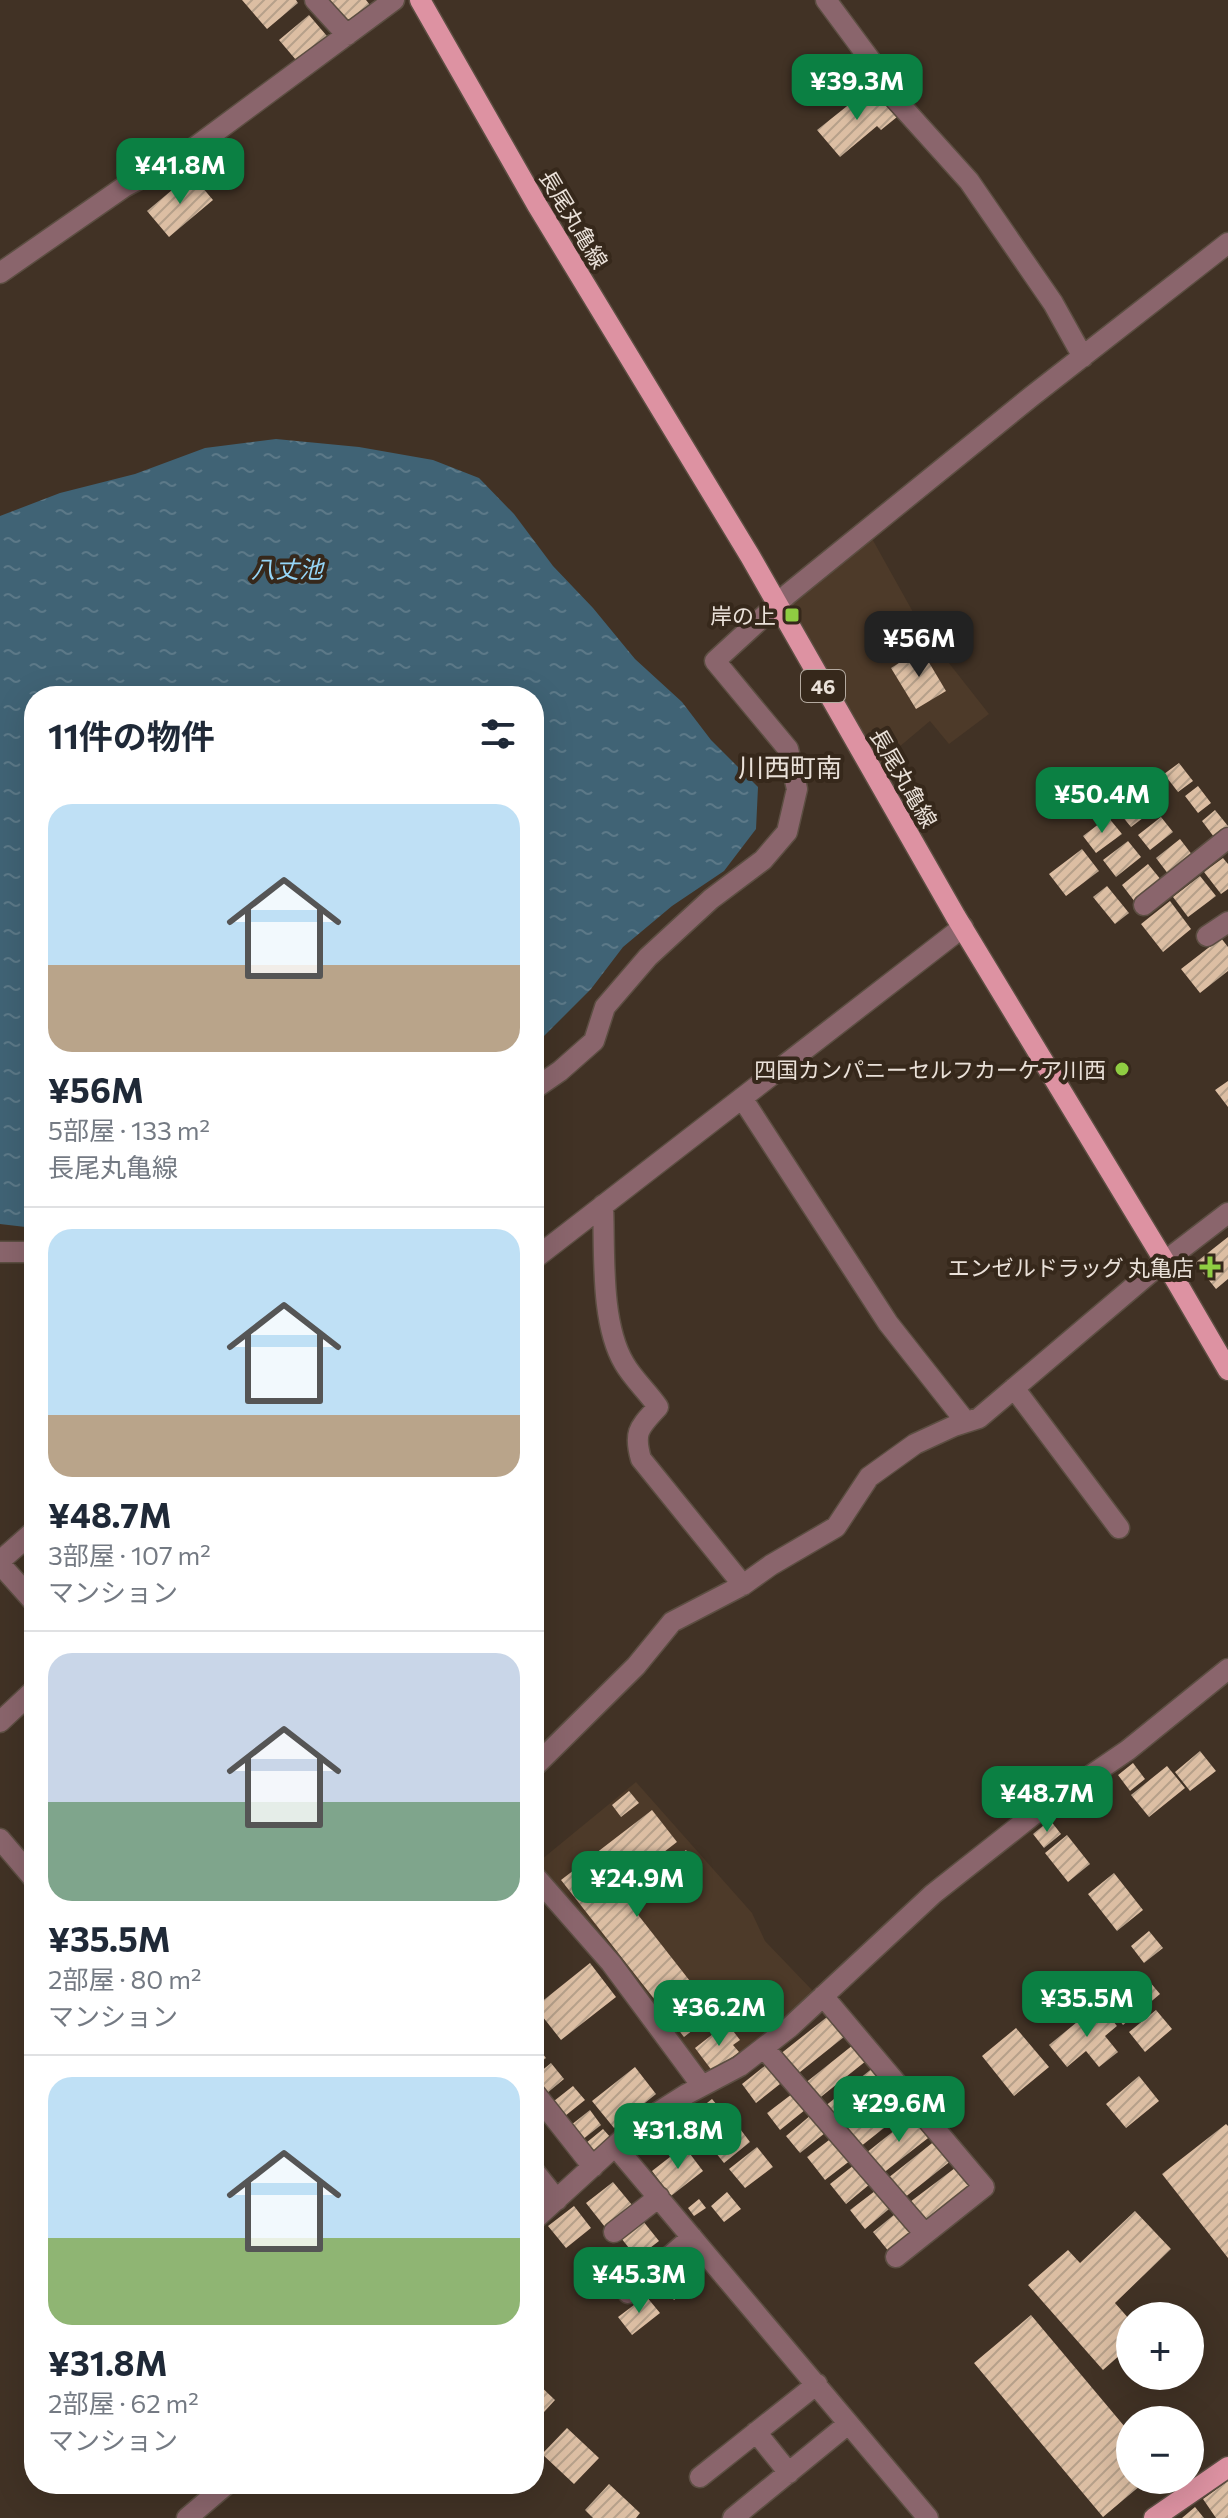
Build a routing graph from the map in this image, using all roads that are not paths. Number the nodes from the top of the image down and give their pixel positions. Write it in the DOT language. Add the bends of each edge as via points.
graph roads {
  1 [pos="315,0"];
  2 [pos="394,0"];
  3 [pos="420,0"];
  4 [pos="826,0"];
  5 [pos="347,35"];
  6 [pos="1228,243"];
  7 [pos="0,273"];
  8 [pos="1083,357"];
  9 [pos="777,604"];
  10 [pos="1228,838"];
  11 [pos="1144,905"];
  12 [pos="1228,922"];
  13 [pos="963,927"];
  14 [pos="1207,936"];
  15 [pos="544,1082"];
  16 [pos="742,1098"];
  17 [pos="603,1205"];
  18 [pos="1228,1213"];
  19 [pos="544,1251"];
  20 [pos="0,1252"];
  21 [pos="24,1252"];
  22 [pos="1165,1262"];
  23 [pos="1228,1370"];
  24 [pos="1014,1388"];
  25 [pos="966,1422"];
  26 [pos="1119,1528"];
  27 [pos="24,1540"];
  28 [pos="0,1562"];
  29 [pos="743,1585"];
  30 [pos="24,1590"];
  31 [pos="1228,1669"];
  32 [pos="24,1699"];
  33 [pos="0,1722"];
  34 [pos="544,1757"];
  35 [pos="0,1839"];
  36 [pos="24,1867"];
  37 [pos="544,1886"];
  38 [pos="823,1996"];
  39 [pos="764,2048"];
  40 [pos="702,2086"];
  41 [pos="544,2105"];
  42 [pos="615,2146"];
  43 [pos="593,2167"];
  44 [pos="544,2184"];
  45 [pos="659,2197"];
  46 [pos="557,2200"];
  47 [pos="544,2211"];
  48 [pos="614,2232"];
  49 [pos="925,2234"];
  50 [pos="692,2237"];
  51 [pos="896,2257"];
  52 [pos="628,2293"];
  53 [pos="817,2384"];
  54 [pos="848,2424"];
  55 [pos="756,2432"];
  56 [pos="1228,2467"];
  57 [pos="789,2473"];
  58 [pos="700,2477"];
  59 [pos="215,2494"];
  60 [pos="187,2518"];
  61 [pos="733,2518"];
  62 [pos="928,2518"];
  63 [pos="1154,2518"];
  1 -- 5 [label="street"];
  2 -- 5 [label="street"];
  3 -- 9 [label="main road, 長尾丸亀線 / 46"];
  4 -- 8 [label="street" via="887,90 969,181 1053,303"];
  5 -- 7 [label="street" via="183,156 124,187"];
  6 -- 8 [label="street"];
  8 -- 9 [label="street"];
  9 -- 13 [label="main road, 長尾丸亀線 / 46"];
  9 -- 15 [label="street" via="715,661 788,749 797,789 787,832 763,860 648,957 605,1007 594,1041"];
  10 -- 11 [label="street"];
  12 -- 14 [label="street"];
  13 -- 16 [label="street"];
  13 -- 22 [label="main road, 長尾丸亀線 / 46"];
  16 -- 17 [label="street"];
  16 -- 25 [label="street" via="888,1323"];
  17 -- 19 [label="street"];
  17 -- 29 [label="street" via="607,1299 616,1343 624,1363 658,1407 640,1427 636,1441 641,1459"];
  18 -- 22 [label="street"];
  20 -- 21 [label="street"];
  22 -- 23 [label="main road, 長尾丸亀線 / 46"];
  22 -- 24 [label="street"];
  24 -- 25 [label="street" via="979,1418"];
  24 -- 26 [label="street"];
  25 -- 29 [label="street" via="915,1444 869,1477 836,1527"];
  27 -- 28 [label="street"];
  28 -- 30 [label="street"];
  29 -- 34 [label="street" via="672,1622 636,1666"];
  31 -- 38 [label="street" via="933,1894"];
  32 -- 33 [label="street"];
  35 -- 36 [label="street"];
  37 -- 40 [label="street" via="611,1963"];
  38 -- 39 [label="street"];
  38 -- 49 [label="street" via="984,2187"];
  39 -- 40 [label="street"];
  39 -- 49 [label="street"];
  40 -- 42 [label="street" via="638,2125"];
  41 -- 43 [label="street"];
  42 -- 43 [label="street"];
  42 -- 45 [label="street"];
  43 -- 46 [label="street"];
  44 -- 46 [label="street"];
  45 -- 48 [label="street"];
  45 -- 50 [label="street"];
  46 -- 47 [label="street"];
  49 -- 51 [label="street"];
  50 -- 52 [label="street"];
  50 -- 53 [label="street"];
  53 -- 54 [label="street"];
  53 -- 55 [label="street"];
  54 -- 57 [label="street"];
  54 -- 62 [label="street"];
  55 -- 57 [label="street"];
  55 -- 58 [label="street"];
  56 -- 63 [label="main road"];
  57 -- 61 [label="street"];
  59 -- 60 [label="street"];
}
